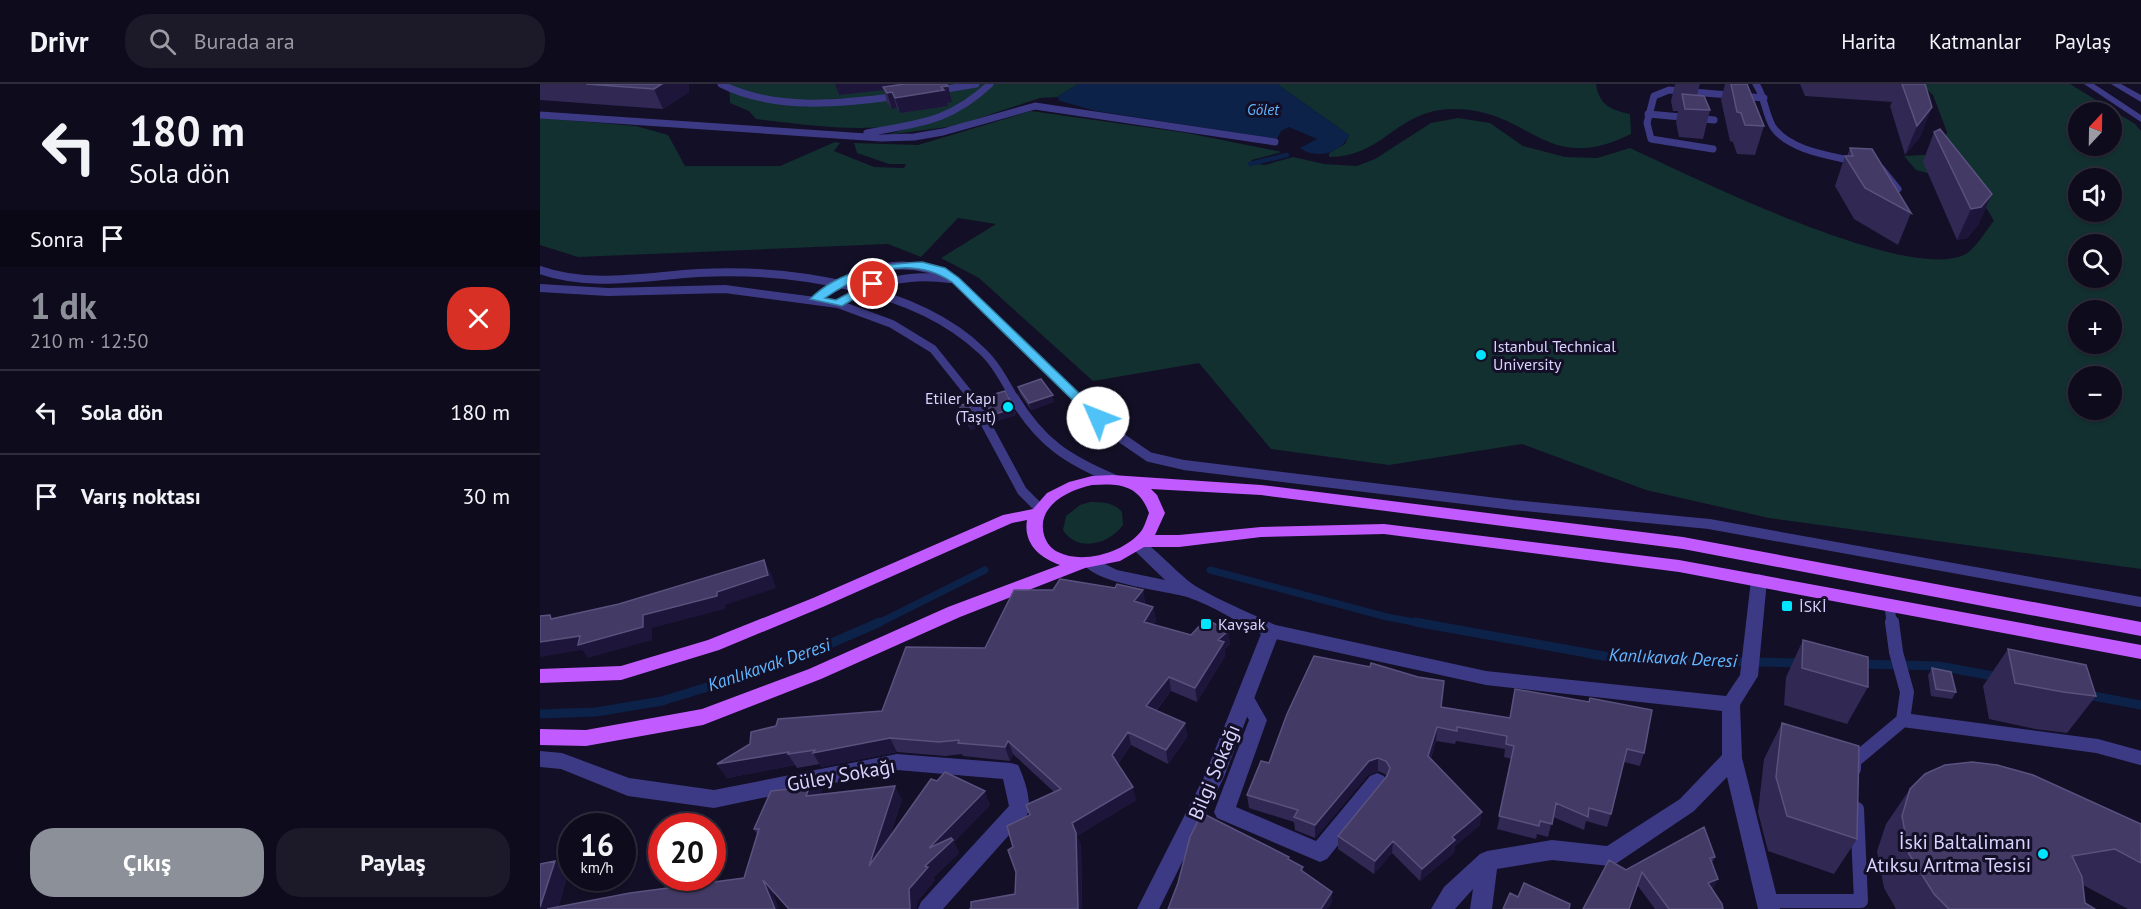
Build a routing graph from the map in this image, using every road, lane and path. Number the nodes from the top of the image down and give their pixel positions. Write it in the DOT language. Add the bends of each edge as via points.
graph roads {
  1 [pos="721,84"];
  2 [pos="976,84"];
  3 [pos="991,84"];
  4 [pos="1756,84"];
  5 [pos="2088,84"];
  6 [pos="2115,84"];
  7 [pos="925,92"];
  8 [pos="905,95"];
  9 [pos="1764,98"];
  10 [pos="2141,99"];
  11 [pos="1648,114"];
  12 [pos="540,115"];
  13 [pos="2141,119"];
  14 [pos="1714,120"];
  15 [pos="846,136"];
  16 [pos="1275,142"];
  17 [pos="1713,149"];
  18 [pos="1875,169"];
  19 [pos="540,270"];
  20 [pos="956,280"];
  21 [pos="838,284"];
  22 [pos="540,288"];
  23 [pos="860,290"];
  24 [pos="816,299"];
  25 [pos="838,304"];
  26 [pos="1124,481"];
  27 [pos="1038,511"];
  28 [pos="1141,543"];
  29 [pos="1087,563"];
  30 [pos="1759,580"];
  31 [pos="1190,591"];
  32 [pos="2141,602"];
  33 [pos="1889,604"];
  34 [pos="2141,629"];
  35 [pos="1271,631"];
  36 [pos="2141,652"];
  37 [pos="540,676"];
  38 [pos="1245,697"];
  39 [pos="1731,704"];
  40 [pos="1903,720"];
  41 [pos="540,737"];
  42 [pos="1732,758"];
  43 [pos="2141,758"];
  44 [pos="540,759"];
  45 [pos="1377,782"];
  46 [pos="1487,861"];
  47 [pos="1769,905"];
  48 [pos="929,909"];
  49 [pos="1148,909"];
  50 [pos="1442,909"];
  51 [pos="1481,909"];
  1 -- 8 [label="lane" via="753,95 825,103 859,103"];
  2 -- 7 [label="lane"];
  3 -- 15 [label="lane" via="975,99 941,118"];
  4 -- 9 [label="lane"];
  5 -- 13 [label="street"];
  6 -- 10 [label="street"];
  9 -- 11 [label="lane" via="1669,90 1654,96"];
  9 -- 18 [label="lane" via="1772,126 1779,135 1800,146 1880,167 1898,189 1886,190"];
  11 -- 14 [label="lane"];
  11 -- 17 [label="lane" via="1647,133 1651,139"];
  12 -- 15 [label="lane"];
  15 -- 16 [label="lane" via="914,137 1035,106"];
  19 -- 21 [label="lane" via="597,279 742,273"];
  20 -- 21 [label="lane" via="942,271 904,264 869,270"];
  20 -- 23 [label="lane" via="905,275"];
  20 -- 32 [label="lane" via="1114,433 1149,457 1184,465 1513,505 1709,524"];
  21 -- 23 [label="lane"];
  21 -- 24 [label="lane"];
  22 -- 24 [label="lane" via="608,292 725,289"];
  23 -- 25 [label="lane"];
  23 -- 26 [label="lane" via="934,318 964,335 996,369 1041,436 1068,458"];
  24 -- 25 [label="lane"];
  25 -- 27 [label="lane" via="892,324 933,349 972,397 1022,491"];
  26 -- 27 [label="main road" via="1081,482 1064,489"];
  26 -- 28 [label="main road" via="1150,495 1157,513 1151,532"];
  26 -- 34 [label="main road" via="1261,490 1683,543"];
  27 -- 29 [label="main road" via="1034,533 1045,551 1068,561"];
  27 -- 37 [label="main road" via="1008,519 712,645 621,673"];
  28 -- 29 [label="main road" via="1125,554"];
  28 -- 30 [label="main road" via="1261,532 1384,529 1679,566"];
  28 -- 31 [label="street" via="1163,570"];
  29 -- 31 [label="street" via="1113,575"];
  29 -- 41 [label="main road" via="954,612 815,674 703,717 586,738"];
  30 -- 33 [label="main road"];
  30 -- 39 [label="street" via="1749,675"];
  31 -- 35 [label="street"];
  33 -- 36 [label="main road"];
  33 -- 40 [label="lane" via="1907,692"];
  35 -- 38 [label="street, Bilgi Sokağı"];
  35 -- 39 [label="street" via="1486,678"];
  38 -- 45 [label="street" via="1258,720 1224,812 1320,852"];
  38 -- 49 [label="street, Bilgi Sokağı" via="1214,777"];
  39 -- 42 [label="street"];
  40 -- 43 [label="lane" via="2097,746"];
  40 -- 47 [label="lane" via="1854,761 1861,901"];
  42 -- 46 [label="street" via="1687,805 1610,856 1552,850"];
  42 -- 47 [label="street"];
  44 -- 48 [label="street, Güley Sokağı" via="562,762 628,787 714,799 897,762 1011,771 1020,809"];
  46 -- 50 [label="street"];
  46 -- 51 [label="street"];
}
